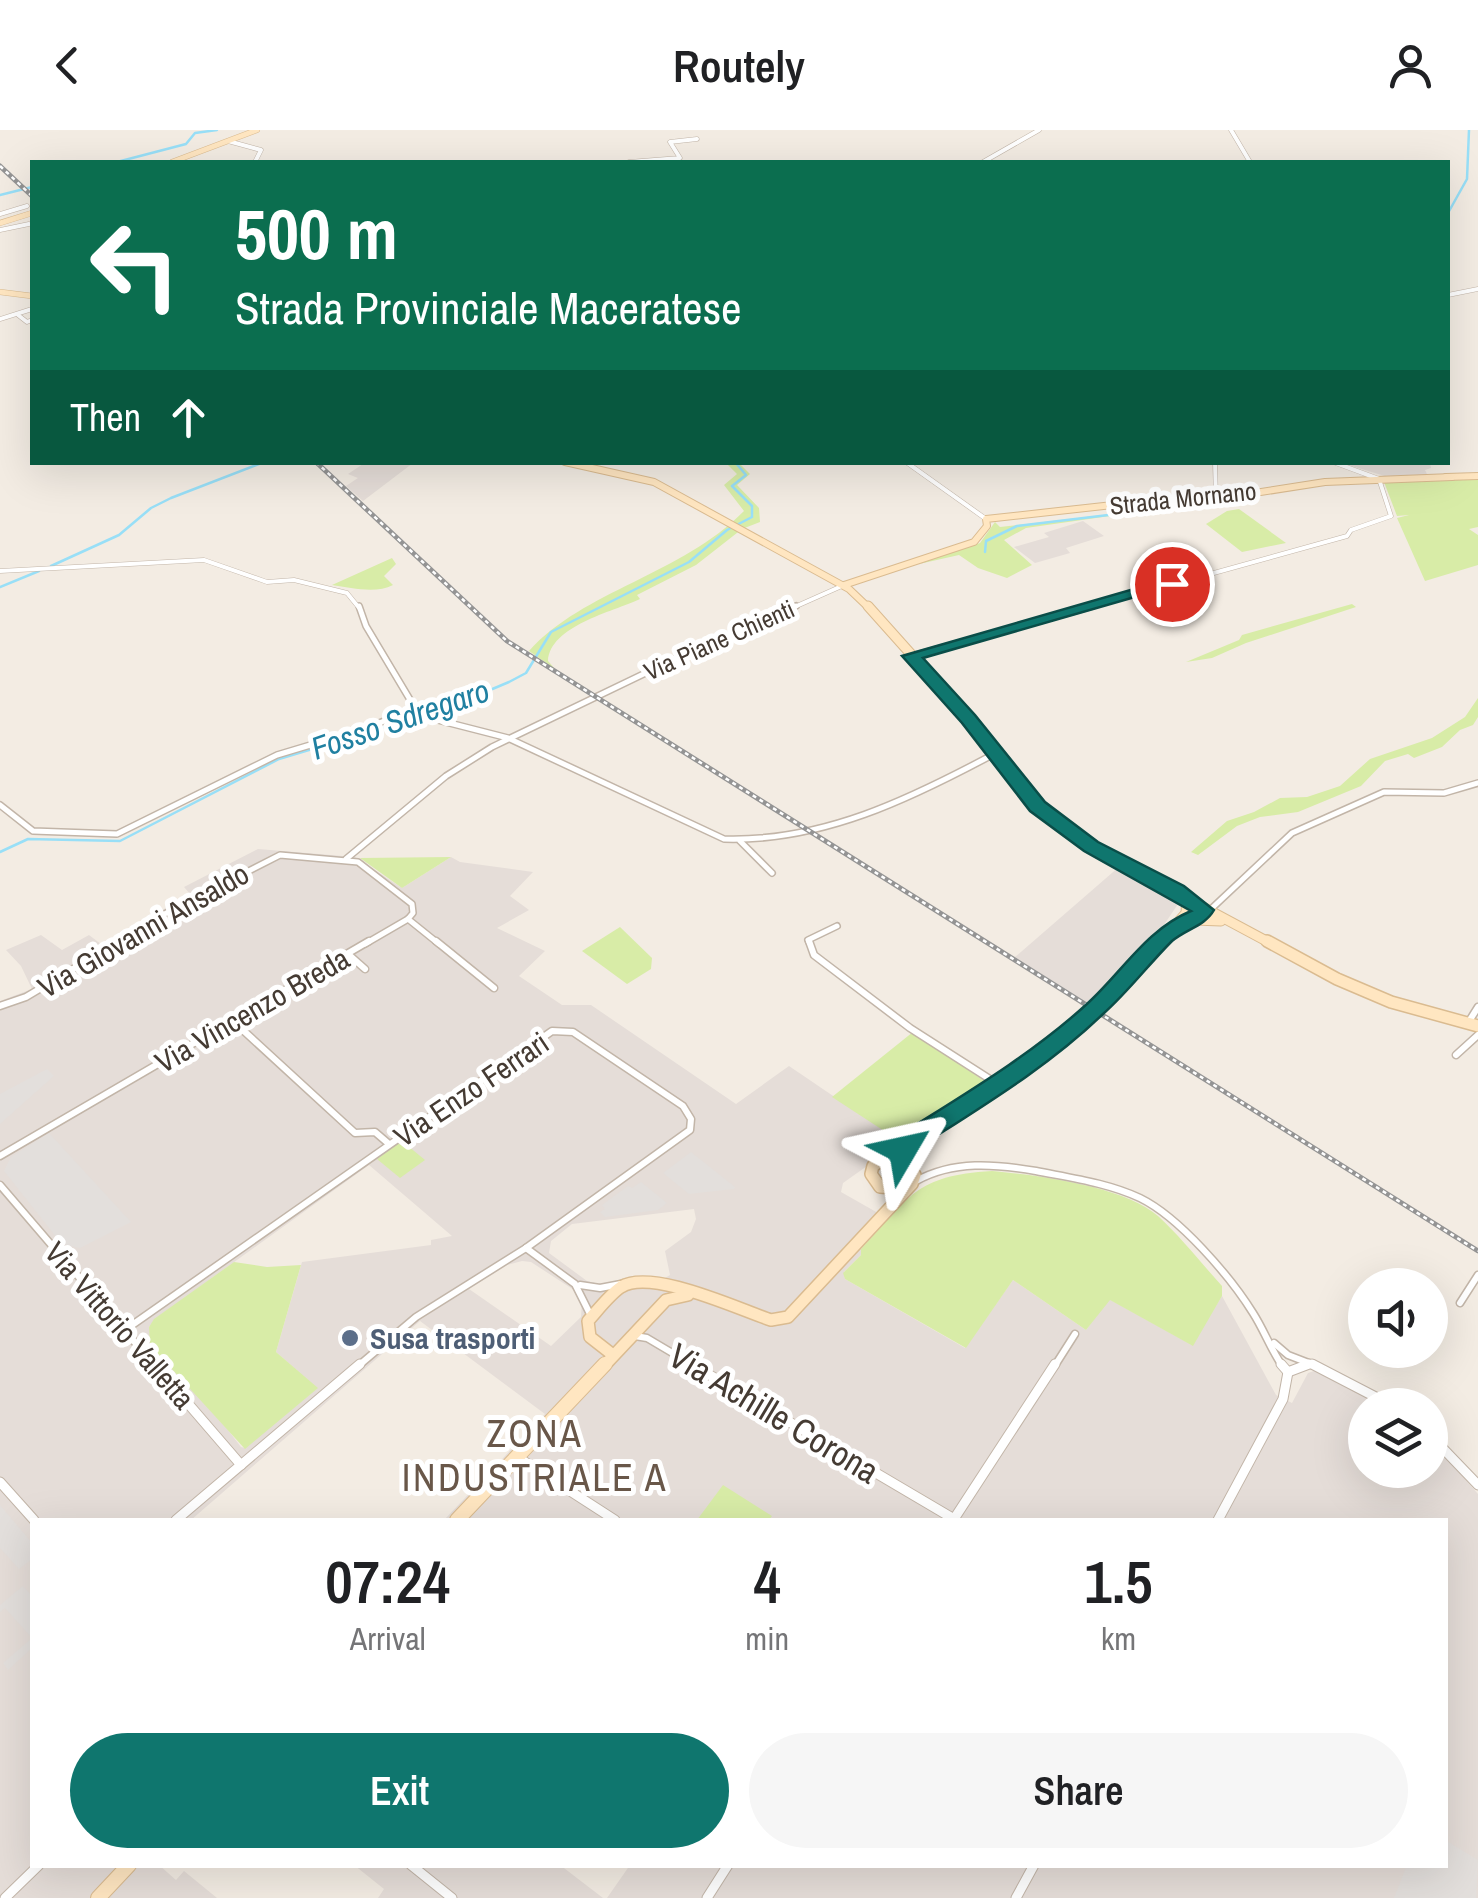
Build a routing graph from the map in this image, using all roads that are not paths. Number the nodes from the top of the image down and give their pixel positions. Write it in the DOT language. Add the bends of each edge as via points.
graph roads {
  1 [pos="256,130"];
  2 [pos="1039,130"];
  3 [pos="1231,130"];
  4 [pos="697,139"];
  5 [pos="230,141"];
  6 [pos="262,150"];
  7 [pos="178,160"];
  8 [pos="256,160"];
  9 [pos="654,160"];
  10 [pos="986,160"];
  11 [pos="1249,160"];
  12 [pos="27,206"];
  13 [pos="0,214"];
  14 [pos="30,214"];
  15 [pos="28,224"];
  16 [pos="0,226"];
  17 [pos="1478,289"];
  18 [pos="0,292"];
  19 [pos="1450,295"];
  20 [pos="30,296"];
  21 [pos="30,310"];
  22 [pos="17,314"];
  23 [pos="0,319"];
  24 [pos="30,321"];
  25 [pos="580,465"];
  26 [pos="910,465"];
  27 [pos="1215,465"];
  28 [pos="1341,465"];
  29 [pos="1478,476"];
  30 [pos="1380,480"];
  31 [pos="1216,499"];
  32 [pos="986,519"];
  33 [pos="0,570"];
  34 [pos="844,585"];
  35 [pos="911,656"];
  36 [pos="421,713"];
  37 [pos="508,738"];
  38 [pos="994,754"];
  39 [pos="1478,783"];
  40 [pos="0,805"];
  41 [pos="740,841"];
  42 [pos="346,858"];
  43 [pos="772,873"];
  44 [pos="1187,897"];
  45 [pos="1206,908"];
  46 [pos="1190,916"];
  47 [pos="408,919"];
  48 [pos="1228,922"];
  49 [pos="836,926"];
  50 [pos="348,954"];
  51 [pos="365,969"];
  52 [pos="494,988"];
  53 [pos="0,1006"];
  54 [pos="1478,1007"];
  55 [pos="233,1021"];
  56 [pos="1473,1025"];
  57 [pos="1478,1035"];
  58 [pos="1456,1055"];
  59 [pos="1000,1086"];
  60 [pos="906,1143"];
  61 [pos="389,1144"];
  62 [pos="0,1156"];
  63 [pos="884,1158"];
  64 [pos="910,1164"];
  65 [pos="932,1172"];
  66 [pos="0,1185"];
  67 [pos="910,1186"];
  68 [pos="882,1189"];
  69 [pos="885,1212"];
  70 [pos="526,1248"];
  71 [pos="1478,1275"];
  72 [pos="648,1283"];
  73 [pos="578,1284"];
  74 [pos="624,1284"];
  75 [pos="704,1297"];
  76 [pos="1460,1303"];
  77 [pos="658,1309"];
  78 [pos="591,1316"];
  79 [pos="125,1330"];
  80 [pos="640,1334"];
  81 [pos="1074,1334"];
  82 [pos="614,1355"];
  83 [pos="1284,1358"];
  84 [pos="1299,1364"];
  85 [pos="1288,1372"];
  86 [pos="1358,1388"];
  87 [pos="1448,1453"];
  88 [pos="517,1457"];
  89 [pos="241,1465"];
  90 [pos="0,1482"];
  91 [pos="1478,1484"];
  92 [pos="32,1518"];
  93 [pos="178,1518"];
  94 [pos="459,1518"];
  95 [pos="612,1518"];
  96 [pos="950,1518"];
  97 [pos="954,1518"];
  98 [pos="1219,1518"];
  99 [pos="35,1868"];
  100 [pos="126,1868"];
  101 [pos="415,1868"];
  102 [pos="726,1868"];
  103 [pos="1032,1868"];
  104 [pos="6,1898"];
  105 [pos="98,1898"];
  106 [pos="452,1898"];
  107 [pos="706,1898"];
  108 [pos="1016,1898"];
  1 -- 5 [label="street"];
  2 -- 10 [label="street"];
  3 -- 11 [label="street"];
  4 -- 9 [label="street" via="670,142 680,158"];
  5 -- 6 [label="street"];
  5 -- 7 [label="street"];
  6 -- 8 [label="street"];
  12 -- 13 [label="street"];
  14 -- 16 [label="street"];
  15 -- 16 [label="street"];
  17 -- 19 [label="street"];
  18 -- 20 [label="street"];
  21 -- 22 [label="street"];
  22 -- 23 [label="street"];
  22 -- 24 [label="street"];
  25 -- 34 [label="street" via="646,479"];
  26 -- 32 [label="street"];
  27 -- 31 [label="street"];
  28 -- 30 [label="street"];
  29 -- 30 [label="street, Strada Mornano"];
  30 -- 31 [label="street, Strada Mornano"];
  30 -- 35 [label="street" via="1391,516 1347,536"];
  31 -- 32 [label="street, Strada Mornano"];
  32 -- 34 [label="street" via="974,542"];
  33 -- 36 [label="street" via="204,560 267,582 340,590 358,604"];
  34 -- 35 [label="street"];
  34 -- 37 [label="street, Via Piane Chienti"];
  35 -- 38 [label="street"];
  36 -- 37 [label="street"];
  36 -- 40 [label="street" via="277,756 118,834 33,831"];
  37 -- 41 [label="street" via="709,833"];
  37 -- 42 [label="street, Via Piane Chienti" via="454,771"];
  38 -- 41 [label="street" via="875,812 810,832"];
  38 -- 44 [label="street" via="1053,819"];
  39 -- 45 [label="street" via="1444,793 1384,792 1292,833"];
  41 -- 43 [label="street"];
  42 -- 47 [label="street" via="408,900 414,910"];
  42 -- 53 [label="street, Via Giovanni Ansaldo" via="271,858"];
  44 -- 45 [label="street"];
  44 -- 46 [label="street"];
  45 -- 46 [label="street"];
  45 -- 48 [label="street"];
  46 -- 48 [label="street"];
  46 -- 59 [label="street" via="1096,1008"];
  47 -- 50 [label="street, Via Vincenzo Breda"];
  47 -- 52 [label="street"];
  48 -- 56 [label="street" via="1337,979"];
  49 -- 59 [label="street" via="808,940 814,955"];
  50 -- 51 [label="street"];
  50 -- 55 [label="street, Via Vincenzo Breda"];
  54 -- 56 [label="street"];
  55 -- 61 [label="street" via="355,1133 376,1132"];
  55 -- 62 [label="street, Via Vincenzo Breda"];
  57 -- 58 [label="street"];
  59 -- 60 [label="street"];
  60 -- 63 [label="street"];
  60 -- 64 [label="street"];
  61 -- 70 [label="street, Via Enzo Ferrari" via="558,1030 573,1032 686,1110 690,1130"];
  61 -- 79 [label="street, Via Enzo Ferrari"];
  63 -- 64 [label="street"];
  63 -- 68 [label="street" via="871,1174"];
  64 -- 65 [label="street"];
  64 -- 67 [label="street"];
  65 -- 67 [label="street"];
  65 -- 83 [label="street" via="1000,1165 1150,1203 1232,1286"];
  66 -- 79 [label="street, Via Vittorio Valletta"];
  67 -- 68 [label="street"];
  67 -- 69 [label="street"];
  68 -- 69 [label="street"];
  69 -- 75 [label="street" via="788,1317 770,1320"];
  70 -- 73 [label="street"];
  70 -- 89 [label="street, Via Enzo Ferrari" via="416,1317"];
  71 -- 76 [label="street"];
  72 -- 74 [label="street"];
  72 -- 75 [label="street"];
  72 -- 77 [label="street" via="659,1295"];
  73 -- 74 [label="street"];
  73 -- 78 [label="street"];
  74 -- 78 [label="street"];
  75 -- 77 [label="street" via="672,1296"];
  77 -- 80 [label="street"];
  78 -- 82 [label="street" via="588,1334"];
  79 -- 89 [label="street, Via Vittorio Valletta"];
  80 -- 82 [label="street"];
  80 -- 96 [label="street, Via Achille Corona"];
  81 -- 97 [label="street"];
  82 -- 88 [label="street"];
  83 -- 84 [label="street"];
  83 -- 85 [label="street"];
  84 -- 85 [label="street"];
  84 -- 86 [label="street"];
  85 -- 98 [label="street" via="1283,1399"];
  87 -- 91 [label="street"];
  88 -- 94 [label="street"];
  88 -- 95 [label="street"];
  89 -- 93 [label="street, Via Enzo Ferrari"];
  90 -- 92 [label="street"];
  99 -- 104 [label="street"];
  100 -- 105 [label="street"];
  101 -- 106 [label="street"];
  102 -- 107 [label="street"];
  103 -- 108 [label="street"];
}
